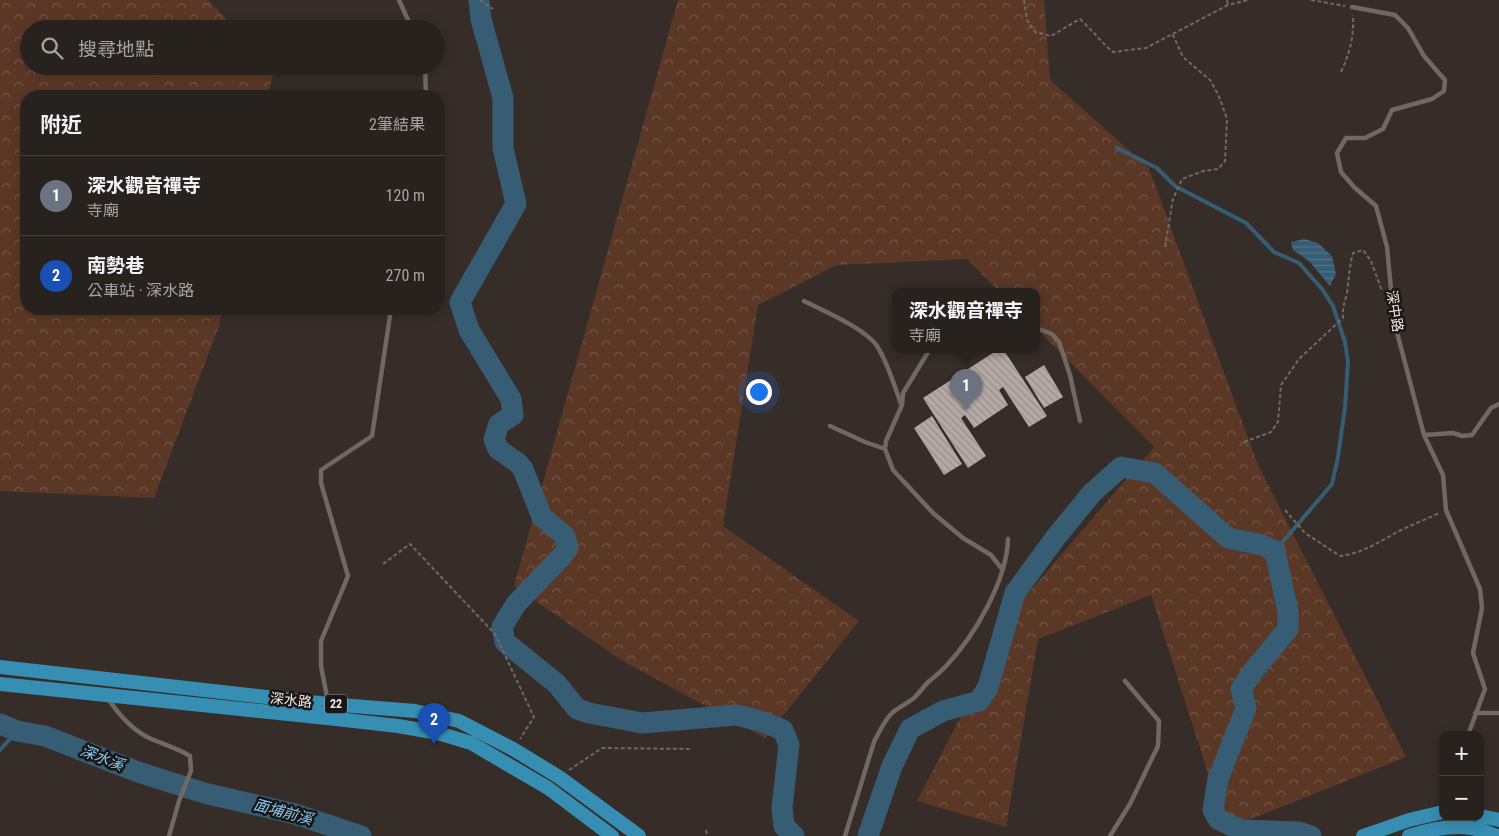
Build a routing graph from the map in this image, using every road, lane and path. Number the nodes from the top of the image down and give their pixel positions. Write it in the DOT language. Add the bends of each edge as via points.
graph roads {
  1 [pos="399,0"];
  2 [pos="480,0"];
  3 [pos="1024,0"];
  4 [pos="1227,0"];
  5 [pos="1248,0"];
  6 [pos="1311,0"];
  7 [pos="1228,5"];
  8 [pos="1352,7"];
  9 [pos="493,9"];
  10 [pos="408,20"];
  11 [pos="1172,33"];
  12 [pos="1342,72"];
  13 [pos="425,75"];
  14 [pos="426,90"];
  15 [pos="1165,246"];
  16 [pos="1382,292"];
  17 [pos="804,301"];
  18 [pos="391,315"];
  19 [pos="1040,330"];
  20 [pos="928,353"];
  21 [pos="1499,404"];
  22 [pos="902,405"];
  23 [pos="1080,420"];
  24 [pos="830,426"];
  25 [pos="1424,435"];
  26 [pos="1244,442"];
  27 [pos="885,449"];
  28 [pos="1285,510"];
  29 [pos="1446,510"];
  30 [pos="1008,539"];
  31 [pos="383,564"];
  32 [pos="1002,569"];
  33 [pos="0,668"];
  34 [pos="1125,681"];
  35 [pos="0,684"];
  36 [pos="106,695"];
  37 [pos="328,711"];
  38 [pos="1475,713"];
  39 [pos="1499,713"];
  40 [pos="1469,731"];
  41 [pos="513,749"];
  42 [pos="692,749"];
  43 [pos="559,777"];
  44 [pos="1439,813"];
  45 [pos="1484,817"];
  46 [pos="1499,820"];
  47 [pos="1452,822"];
  48 [pos="706,830"];
  49 [pos="169,836"];
  50 [pos="612,836"];
  51 [pos="639,836"];
  52 [pos="707,836"];
  53 [pos="845,836"];
  54 [pos="1110,836"];
  55 [pos="1362,836"];
  56 [pos="1409,836"];
  57 [pos="1497,836"];
  1 -- 10 [label="lane"];
  2 -- 9 [label="path"];
  3 -- 11 [label="path" via="1027,20 1035,32 1051,36 1080,19 1102,44 1114,52 1146,48"];
  4 -- 7 [label="path"];
  5 -- 7 [label="path"];
  6 -- 8 [label="path"];
  7 -- 11 [label="path"];
  8 -- 12 [label="path" via="1353,34"];
  8 -- 25 [label="lane, 深中路" via="1395,15 1445,80 1444,91 1432,99 1392,110 1383,128 1365,138 1346,138 1337,153 1341,172 1376,206 1387,247 1394,321"];
  11 -- 15 [label="path" via="1183,57 1211,81 1227,119 1225,161 1218,169 1182,179 1173,199"];
  13 -- 14 [label="lane"];
  16 -- 26 [label="path" via="1371,261 1363,250 1353,253 1343,318 1299,359 1281,385 1278,422 1271,432"];
  17 -- 22 [label="lane" via="863,332 877,345"];
  18 -- 37 [label="lane" via="372,436 321,470 323,493 348,576 321,641"];
  19 -- 23 [label="lane" via="1052,334 1059,342"];
  20 -- 22 [label="lane" via="904,393"];
  21 -- 25 [label="lane" via="1491,408 1472,435"];
  22 -- 27 [label="lane"];
  24 -- 27 [label="lane"];
  25 -- 29 [label="lane, 深中路" via="1443,475"];
  27 -- 32 [label="lane" via="893,470 933,513 963,538 991,555"];
  28 -- 29 [label="path" via="1305,533 1340,556 1358,553"];
  29 -- 38 [label="lane, 深中路" via="1480,588 1482,608 1473,653 1485,689"];
  30 -- 32 [label="lane" via="1008,553"];
  31 -- 41 [label="path" via="410,544 494,634 534,717"];
  32 -- 53 [label="lane" via="988,605 947,666 914,698 892,713 880,728"];
  33 -- 37 [label="main road, 深水路 / 22"];
  34 -- 54 [label="lane" via="1160,721 1158,746 1130,804"];
  35 -- 36 [label="main road, 深水路 / 22"];
  36 -- 37 [label="main road, 深水路 / 22"];
  36 -- 49 [label="lane" via="121,716 145,736 190,756 191,771"];
  37 -- 41 [label="main road, 深水路 / 22" via="415,711 459,721"];
  37 -- 50 [label="main road, 深水路 / 22" via="438,733 471,743 548,788"];
  38 -- 39 [label="lane"];
  38 -- 40 [label="lane, 深中路"];
  41 -- 43 [label="main road, 深水路 / 22"];
  42 -- 43 [label="path" via="602,748"];
  43 -- 51 [label="main road, 深水路 / 22"];
  44 -- 55 [label="main road"];
  45 -- 46 [label="main road"];
  47 -- 56 [label="main road"];
  47 -- 57 [label="main road"];
  48 -- 52 [label="path"];
}
